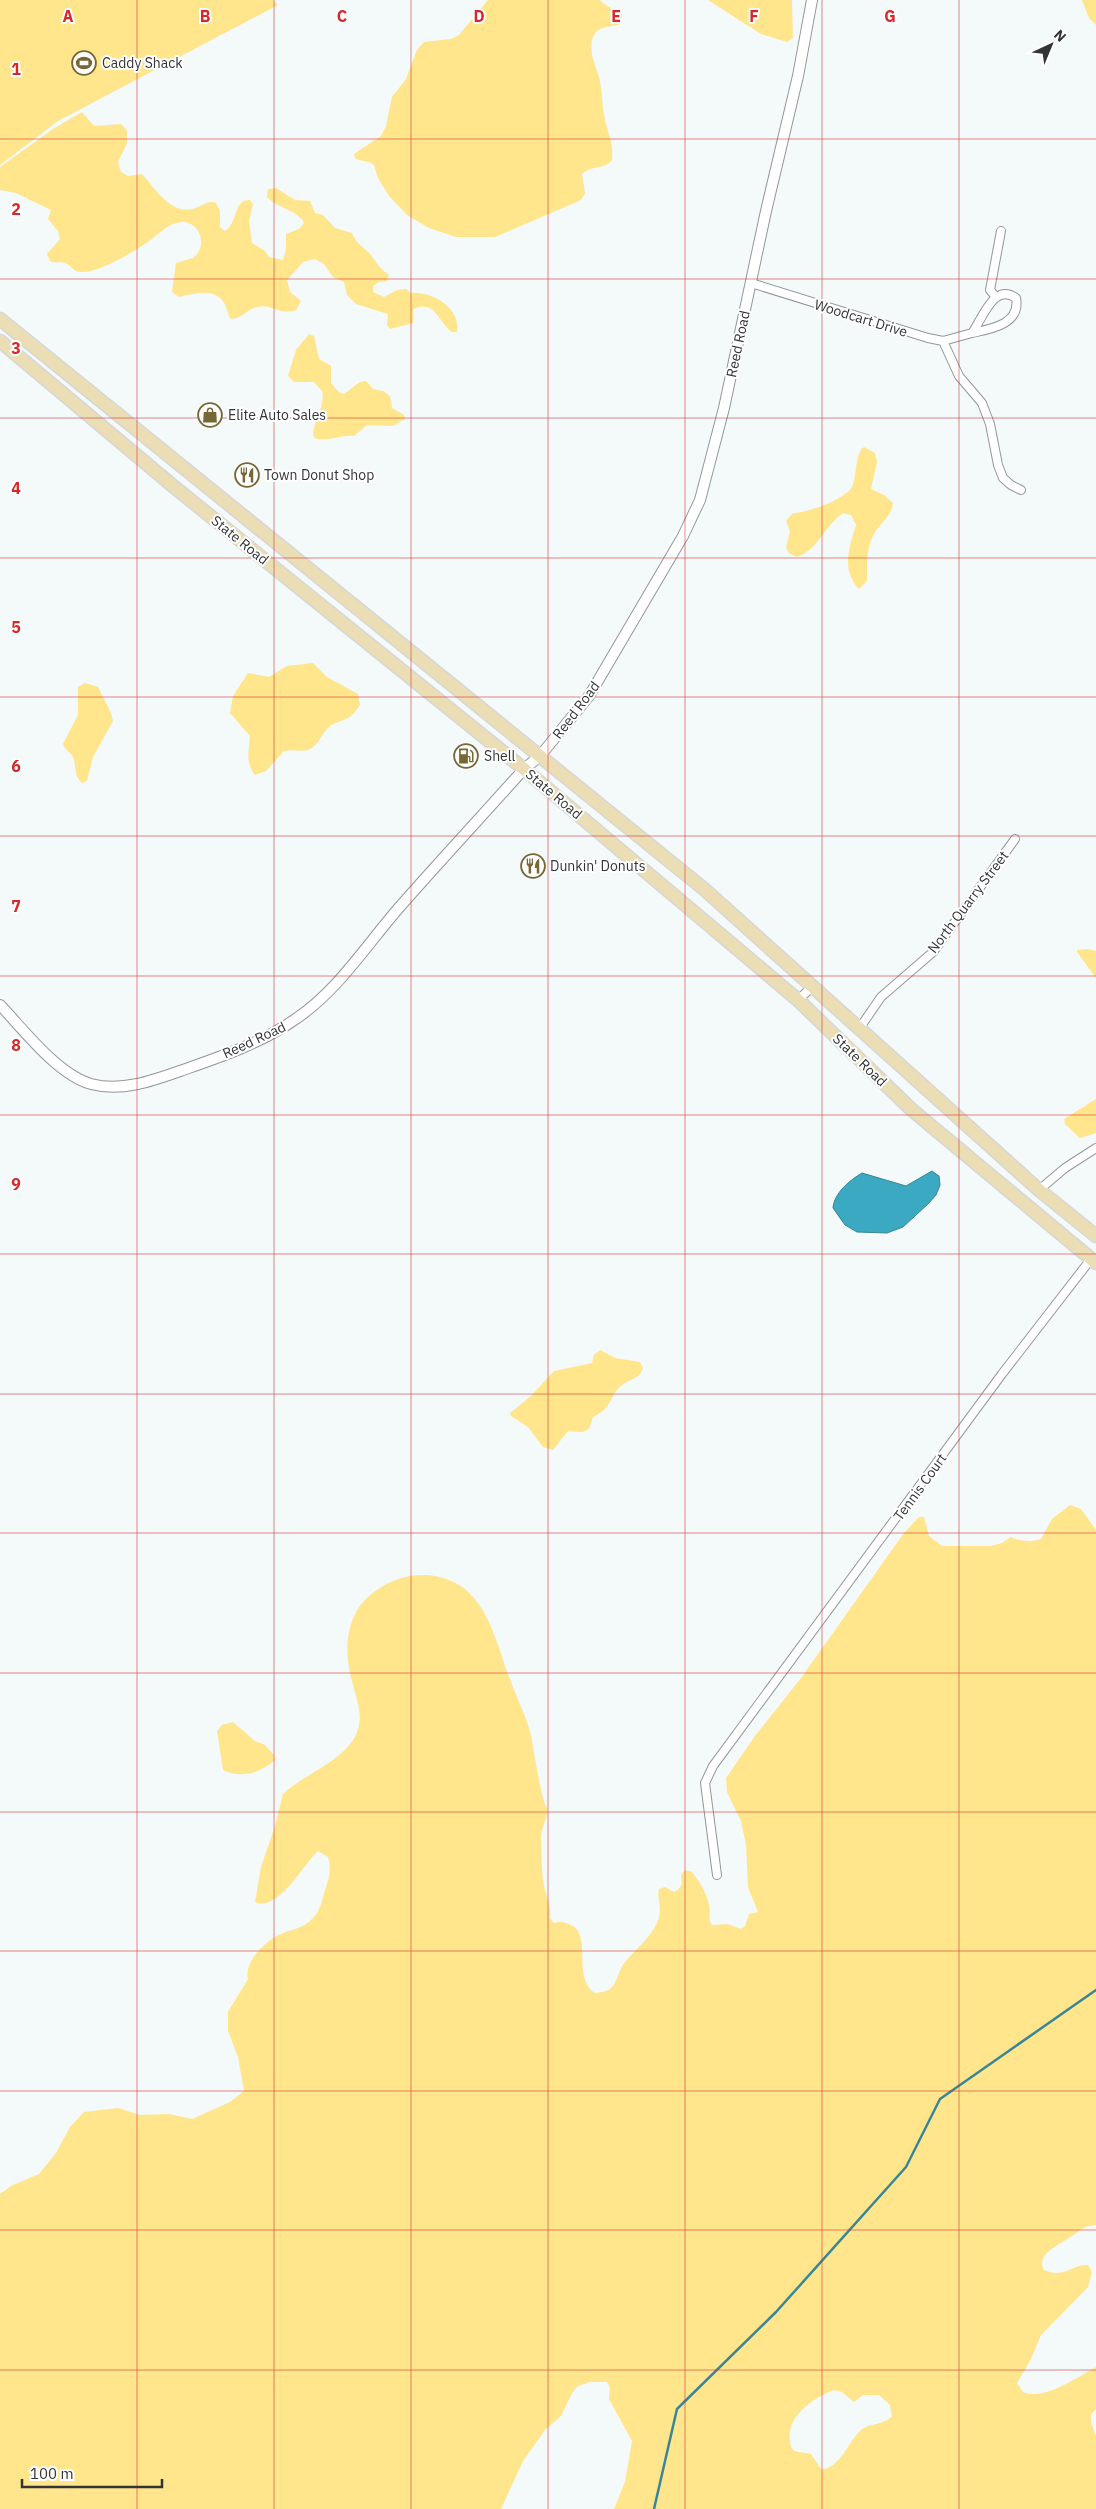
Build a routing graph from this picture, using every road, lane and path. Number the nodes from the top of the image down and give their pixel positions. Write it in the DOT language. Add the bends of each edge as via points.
graph roads {
  1 [pos="812,0"];
  2 [pos="1001,231"];
  3 [pos="751,283"];
  4 [pos="995,296"];
  5 [pos="0,319"];
  6 [pos="972,334"];
  7 [pos="0,341"];
  8 [pos="943,341"];
  9 [pos="1021,490"];
  10 [pos="540,756"];
  11 [pos="524,769"];
  12 [pos="1016,839"];
  13 [pos="812,986"];
  14 [pos="798,1000"];
  15 [pos="0,1005"];
  16 [pos="859,1029"];
  17 [pos="1096,1148"];
  18 [pos="1039,1190"];
  19 [pos="1096,1236"];
  20 [pos="1093,1261"];
  21 [pos="717,1875"];
  1 -- 3 [label="street, Reed Road"];
  2 -- 4 [label="street" via="990,290"];
  3 -- 8 [label="street, Woodcart Drive"];
  3 -- 10 [label="street, Reed Road" via="700,500 683,536 599,680"];
  4 -- 6 [label="street"];
  4 -- 6 [label="street, Woodcart Drive" via="1001,292 1016,298 1018,306 1014,317"];
  5 -- 10 [label="main road, State Road"];
  6 -- 8 [label="street, Woodcart Drive"];
  7 -- 11 [label="main road, State Road" via="152,469"];
  8 -- 9 [label="street" via="959,376 982,404 1003,478"];
  10 -- 11 [label="street, Reed Road"];
  10 -- 13 [label="main road, State Road" via="704,889"];
  11 -- 14 [label="main road, State Road"];
  11 -- 15 [label="street, Reed Road" via="325,994 299,1017 270,1035 158,1078 122,1086 102,1086 90,1083 58,1064"];
  12 -- 16 [label="street, North Quarry Street" via="942,942 881,997"];
  13 -- 14 [label="street"];
  13 -- 16 [label="main road, State Road"];
  14 -- 20 [label="main road, State Road" via="912,1110"];
  16 -- 18 [label="main road, State Road"];
  17 -- 18 [label="street"];
  18 -- 19 [label="main road, State Road"];
  20 -- 21 [label="street, Tennis Court" via="1008,1366 713,1766 705,1782"];
}
